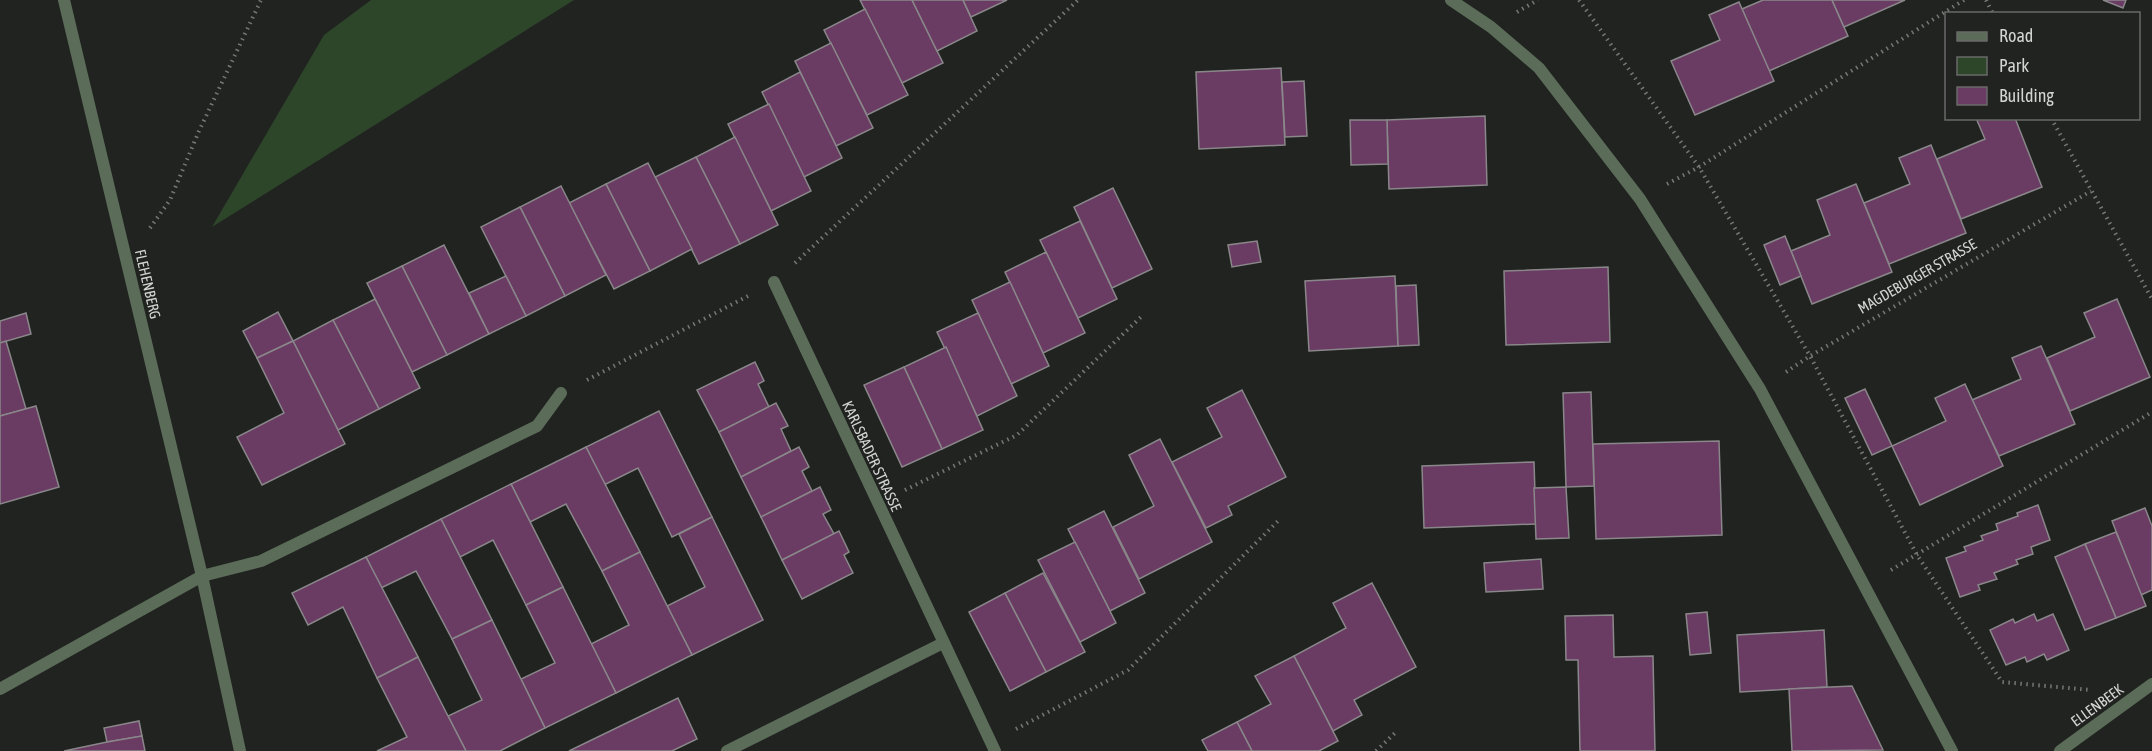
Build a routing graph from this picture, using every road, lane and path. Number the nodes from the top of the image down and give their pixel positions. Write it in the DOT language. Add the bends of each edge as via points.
graph roads {
  1 [pos="64,0"];
  2 [pos="261,0"];
  3 [pos="1078,0"];
  4 [pos="1451,0"];
  5 [pos="1579,0"];
  6 [pos="1964,0"];
  7 [pos="2052,120"];
  8 [pos="1699,166"];
  9 [pos="2091,191"];
  10 [pos="1640,199"];
  11 [pos="127,259"];
  12 [pos="774,282"];
  13 [pos="2152,299"];
  14 [pos="1143,315"];
  15 [pos="1810,356"];
  16 [pos="1760,389"];
  17 [pos="561,393"];
  18 [pos="2152,412"];
  19 [pos="878,504"];
  20 [pos="1278,521"];
  21 [pos="1917,555"];
  22 [pos="202,576"];
  23 [pos="1865,586"];
  24 [pos="943,643"];
  25 [pos="2152,684"];
  26 [pos="0,689"];
  27 [pos="2138,695"];
  28 [pos="1397,731"];
  29 [pos="993,747"];
  30 [pos="240,751"];
  31 [pos="727,751"];
  32 [pos="1376,751"];
  33 [pos="1952,751"];
  34 [pos="2060,751"];
  1 -- 11 [label="street, FLEHENBERG"];
  2 -- 11 [label="path" via="170,200"];
  3 -- 12 [label="path"];
  4 -- 10 [label="street" via="1491,27 1539,68"];
  5 -- 8 [label="path"];
  6 -- 8 [label="path"];
  7 -- 9 [label="path"];
  8 -- 10 [label="path"];
  8 -- 15 [label="path"];
  9 -- 13 [label="path"];
  9 -- 15 [label="path, MAGDEBURGER STRASSE"];
  10 -- 16 [label="street"];
  11 -- 22 [label="street, FLEHENBERG"];
  12 -- 17 [label="path"];
  12 -- 19 [label="street, KARLSBADER STRASSE"];
  14 -- 19 [label="path" via="1017,435"];
  15 -- 16 [label="path, MAGDEBURGER STRASSE"];
  15 -- 21 [label="path"];
  16 -- 23 [label="street"];
  17 -- 22 [label="street" via="537,426 261,561"];
  18 -- 21 [label="path"];
  19 -- 24 [label="street, KARLSBADER STRASSE"];
  20 -- 29 [label="path" via="1128,670"];
  21 -- 23 [label="path"];
  21 -- 27 [label="path" via="2002,682"];
  22 -- 26 [label="street"];
  22 -- 30 [label="street, FLEHENBERG"];
  23 -- 33 [label="street"];
  24 -- 29 [label="street, KARLSBADER STRASSE"];
  24 -- 31 [label="street"];
  25 -- 27 [label="street, ELLENBEEK"];
  27 -- 34 [label="street, ELLENBEEK"];
  28 -- 32 [label="path"];
}
